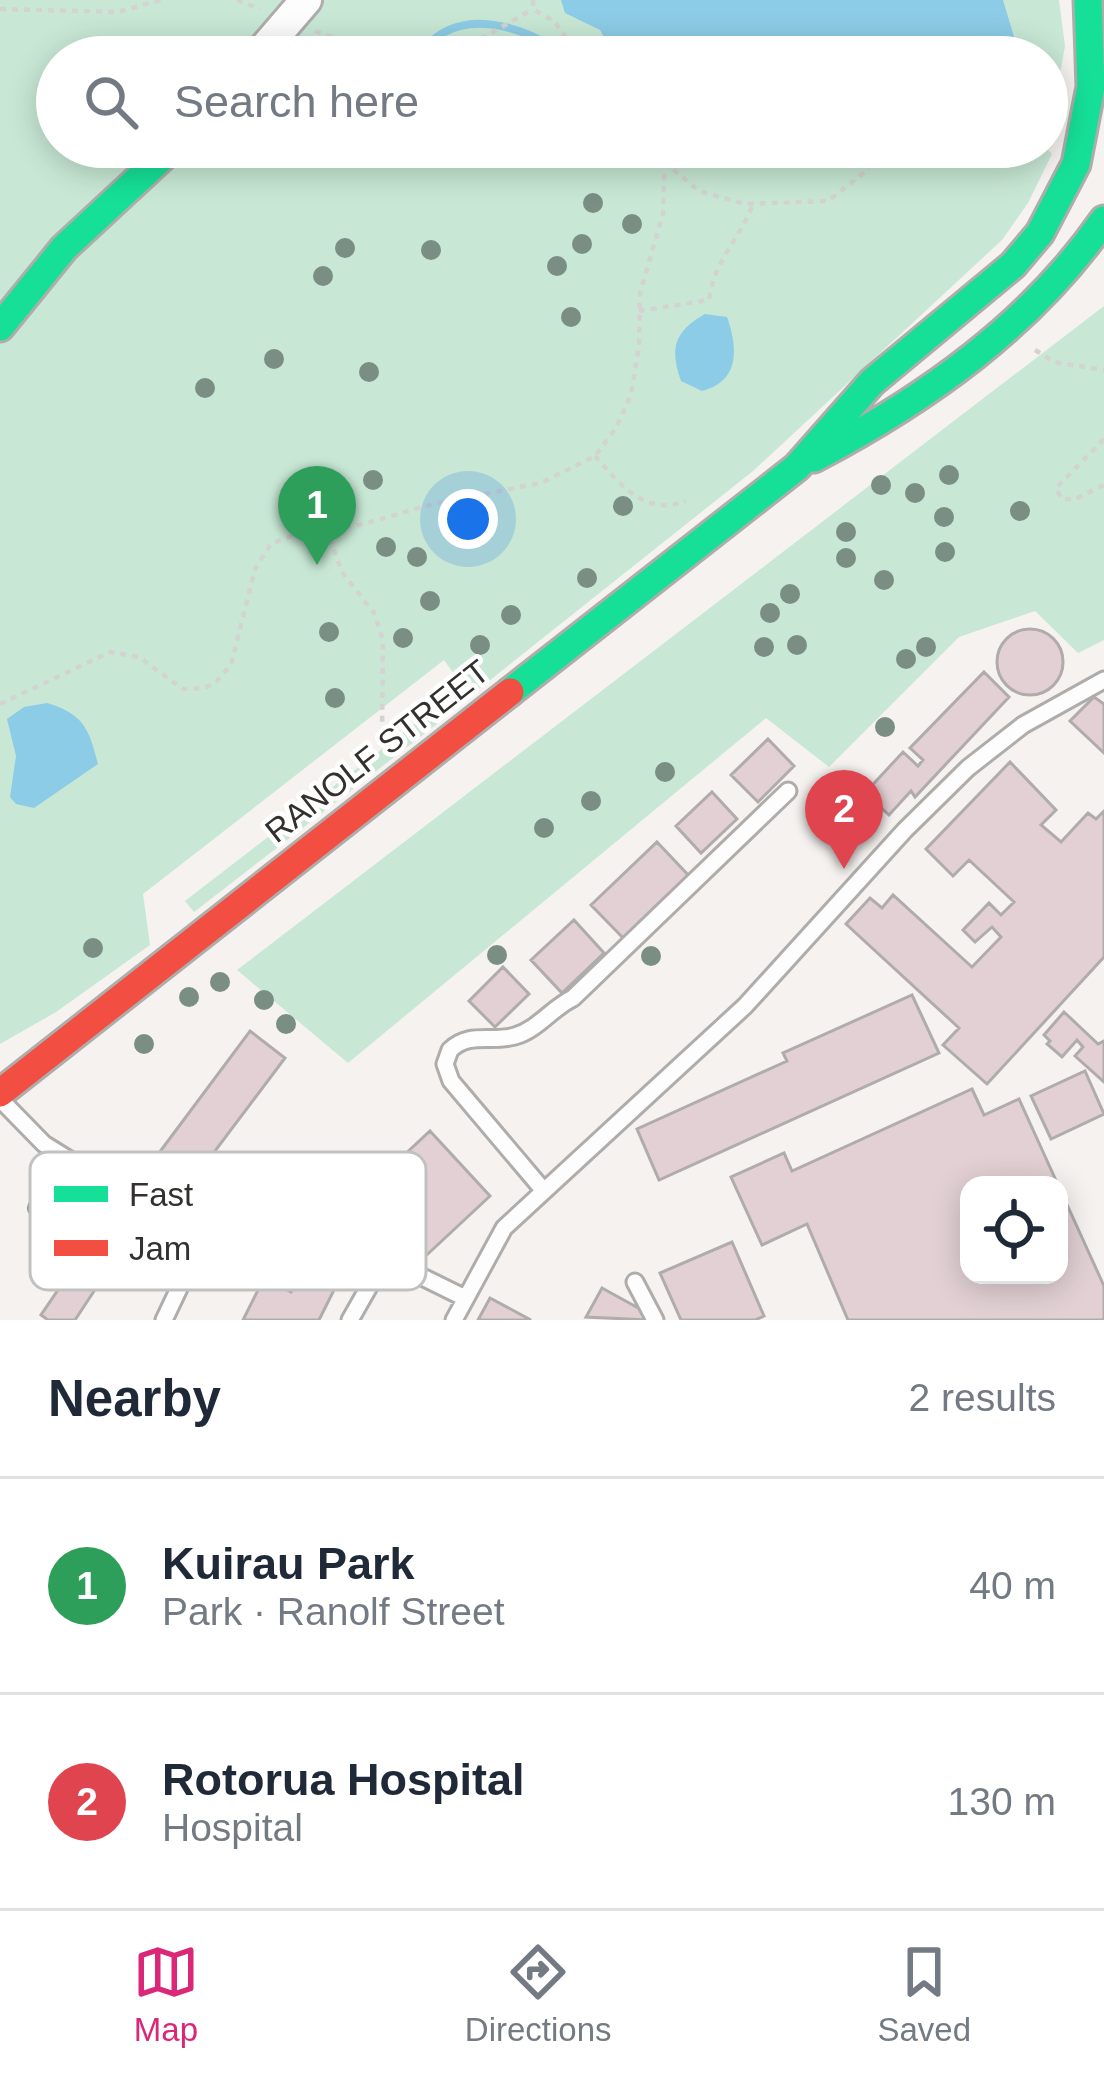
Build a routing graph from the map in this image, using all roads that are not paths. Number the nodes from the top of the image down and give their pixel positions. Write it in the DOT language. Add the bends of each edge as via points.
graph roads {
  1 [pos="1088,0"];
  2 [pos="298,10"];
  3 [pos="275,36"];
  4 [pos="1100,109"];
  5 [pos="1093,148"];
  6 [pos="150,168"];
  7 [pos="1104,220"];
  8 [pos="1096,244"];
  9 [pos="0,327"];
  10 [pos="797,467"];
  11 [pos="1104,680"];
  12 [pos="788,791"];
  13 [pos="0,1096"];
  14 [pos="57,1152"];
  15 [pos="544,1191"];
  16 [pos="426,1279"];
  17 [pos="635,1282"];
  18 [pos="178,1290"];
  19 [pos="367,1290"];
  20 [pos="465,1298"];
  21 [pos="164,1320"];
  22 [pos="350,1320"];
  23 [pos="454,1320"];
  24 [pos="655,1320"];
  1 -- 4 [label="main road, RANOLF STREET"];
  2 -- 3 [label="street"];
  4 -- 5 [label="main road, RANOLF STREET"];
  5 -- 10 [label="main road, RANOLF STREET" via="1019,260 859,395"];
  6 -- 9 [label="main road" via="64,248"];
  7 -- 8 [label="main road, RANOLF STREET"];
  8 -- 10 [label="main road, RANOLF STREET" via="1016,322 873,429"];
  10 -- 13 [label="main road, RANOLF STREET"];
  11 -- 15 [label="lane" via="1023,725 968,768 745,1006"];
  12 -- 15 [label="lane" via="573,998 519,1035 472,1037 450,1050 451,1081"];
  13 -- 14 [label="lane"];
  15 -- 20 [label="lane" via="504,1228"];
  16 -- 20 [label="lane"];
  17 -- 24 [label="lane"];
  18 -- 21 [label="lane"];
  19 -- 22 [label="lane"];
  20 -- 23 [label="lane"];
}
